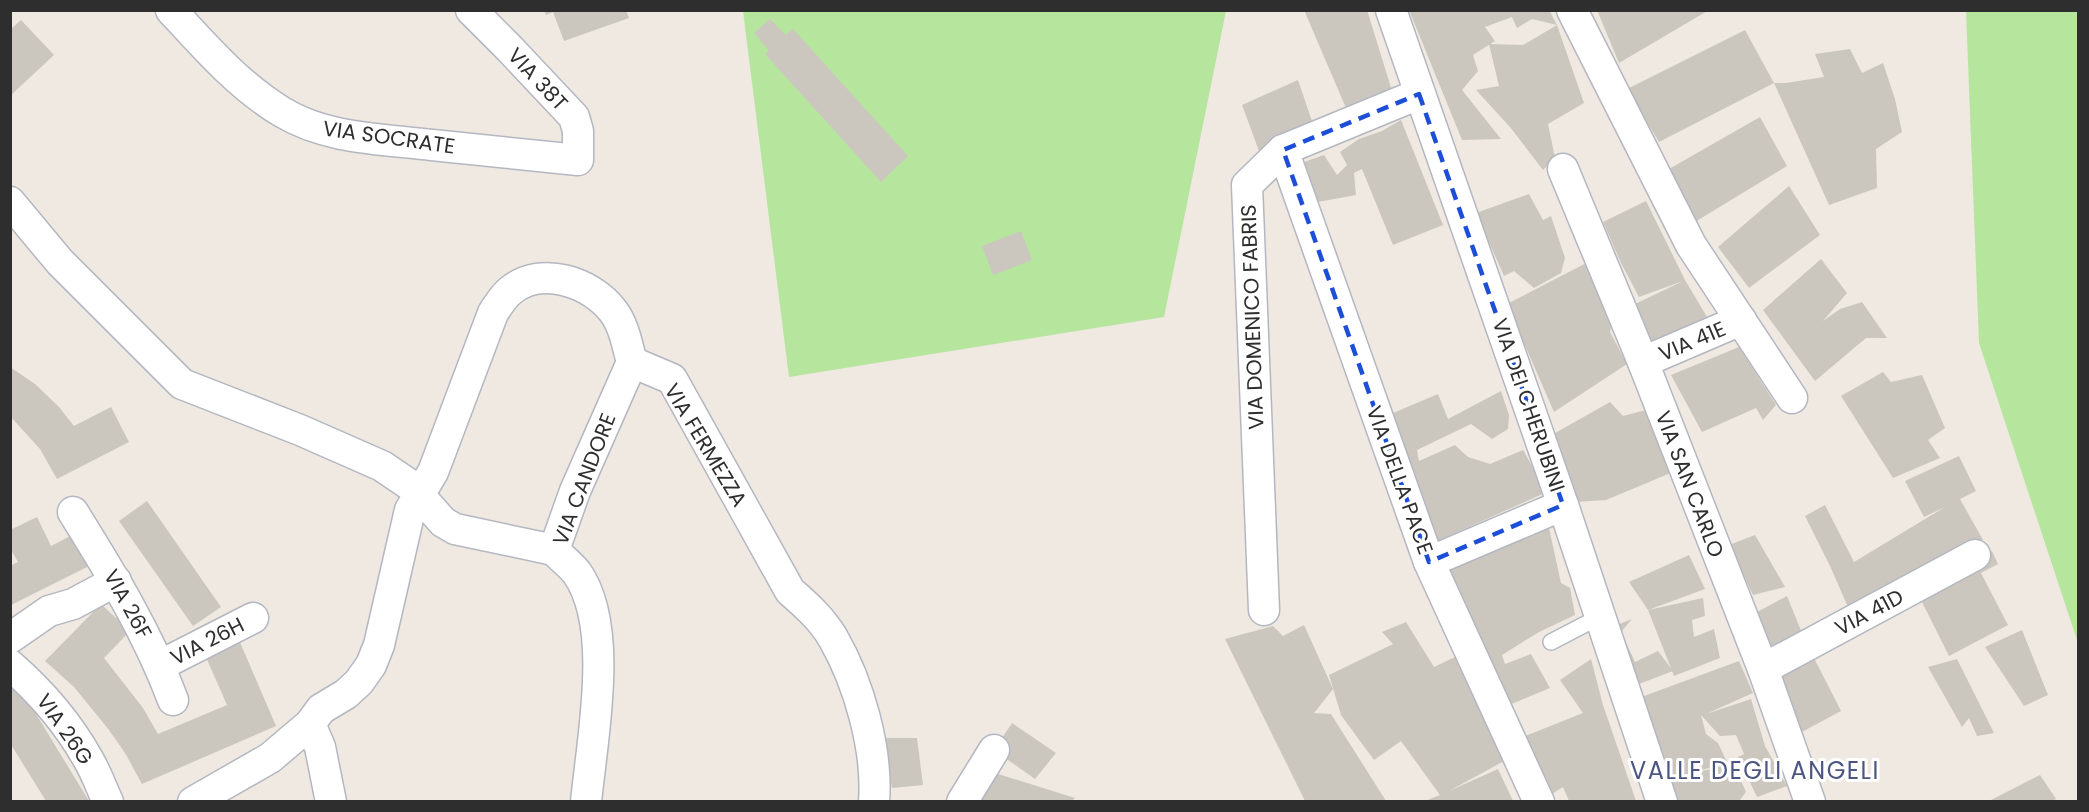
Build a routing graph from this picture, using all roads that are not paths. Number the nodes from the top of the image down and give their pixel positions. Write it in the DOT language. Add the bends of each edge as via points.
graph roads {
  1 [pos="171,10"];
  2 [pos="471,10"];
  3 [pos="1391,10"];
  4 [pos="1572,10"];
  5 [pos="1419,94"];
  6 [pos="1283,150"];
  7 [pos="578,160"];
  8 [pos="1563,169"];
  9 [pos="10,202"];
  10 [pos="1741,320"];
  11 [pos="632,362"];
  12 [pos="1643,362"];
  13 [pos="1792,398"];
  14 [pos="420,494"];
  15 [pos="1563,505"];
  16 [pos="73,512"];
  17 [pos="554,550"];
  18 [pos="1975,555"];
  19 [pos="1429,562"];
  20 [pos="116,581"];
  21 [pos="1263,610"];
  22 [pos="1601,616"];
  23 [pos="253,618"];
  24 [pos="10,638"];
  25 [pos="1551,642"];
  26 [pos="10,665"];
  27 [pos="161,665"];
  28 [pos="1763,669"];
  29 [pos="174,700"];
  30 [pos="309,724"];
  31 [pos="994,750"];
  32 [pos="108,801"];
  33 [pos="193,801"];
  34 [pos="331,801"];
  35 [pos="586,801"];
  36 [pos="874,801"];
  37 [pos="962,801"];
  38 [pos="1539,801"];
  39 [pos="1662,801"];
  40 [pos="1810,801"];
  1 -- 7 [label="street, VIA SOCRATE" via="251,90 310,126 349,136"];
  2 -- 7 [label="street, VIA 38T" via="574,117"];
  3 -- 5 [label="street, VIA DEI CHERUBINI"];
  4 -- 10 [label="street" via="1691,245"];
  5 -- 6 [label="street, VIA DOMENICO FABRIS"];
  5 -- 15 [label="street, VIA DEI CHERUBINI"];
  6 -- 19 [label="street, VIA DELLA PACE"];
  6 -- 21 [label="street, VIA DOMENICO FABRIS" via="1247,185"];
  8 -- 12 [label="street, VIA SAN CARLO"];
  9 -- 14 [label="street" via="60,262 182,384 382,466"];
  10 -- 12 [label="street, VIA 41E"];
  10 -- 13 [label="street"];
  11 -- 14 [label="street" via="613,311 587,288 557,278 532,281 511,290 494,313"];
  11 -- 17 [label="street, VIA CANDORE" via="575,491"];
  11 -- 36 [label="street, VIA FERMEZZA" via="672,380 790,591 833,637 864,716"];
  12 -- 28 [label="street, VIA SAN CARLO"];
  14 -- 17 [label="street" via="443,522 455,529"];
  14 -- 30 [label="street" via="410,510 371,665 359,682 321,709"];
  15 -- 19 [label="street"];
  15 -- 22 [label="street, VIA DEI CHERUBINI"];
  16 -- 20 [label="street, VIA 26F"];
  17 -- 35 [label="street, VIA CANDORE" via="577,573 595,621 597,690"];
  18 -- 28 [label="street, VIA 41D"];
  19 -- 38 [label="street, VIA DELLA PACE"];
  20 -- 24 [label="street" via="73,604 49,611"];
  20 -- 27 [label="street, VIA 26F"];
  22 -- 25 [label="lane"];
  22 -- 39 [label="street, VIA DEI CHERUBINI"];
  23 -- 27 [label="street, VIA 26H"];
  26 -- 32 [label="street, VIA 26G" via="35,687 71,731"];
  27 -- 29 [label="street, VIA 26F"];
  28 -- 40 [label="street, VIA SAN CARLO"];
  30 -- 33 [label="street" via="270,758"];
  30 -- 34 [label="street" via="320,747"];
  31 -- 37 [label="street"];
}
